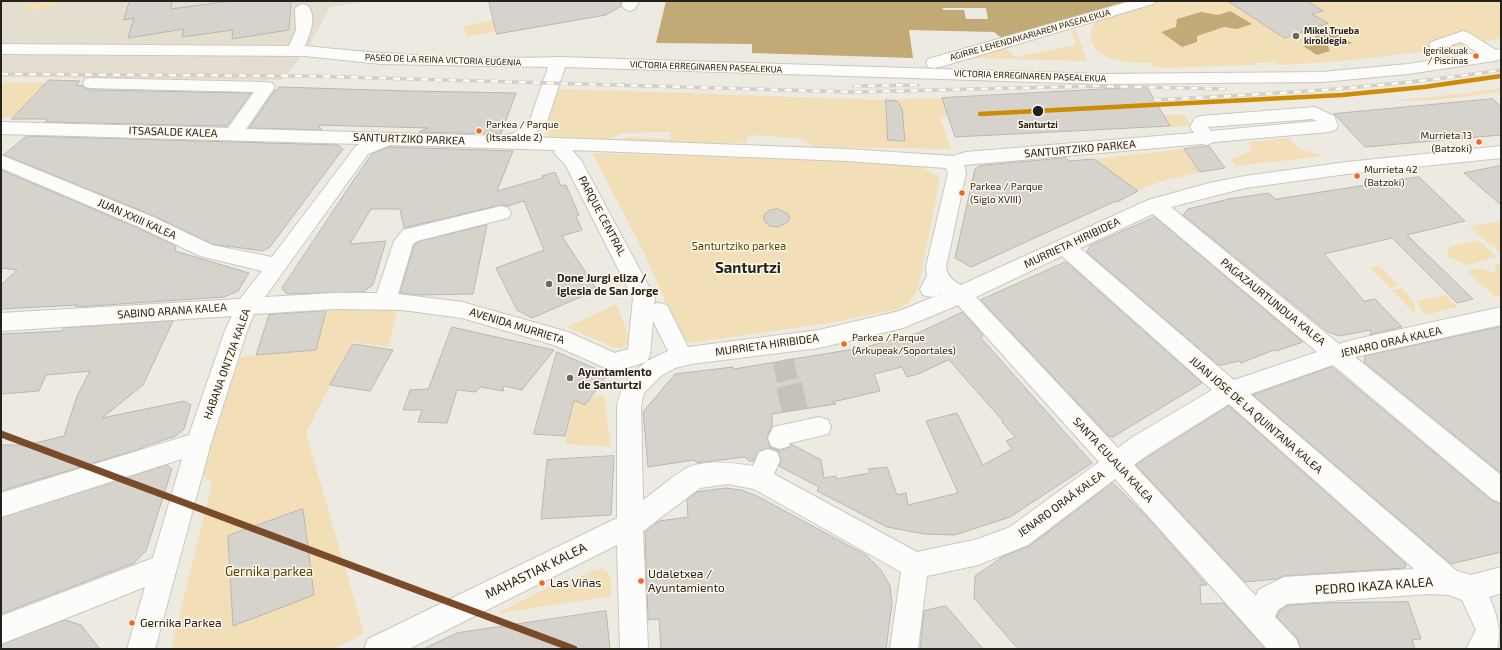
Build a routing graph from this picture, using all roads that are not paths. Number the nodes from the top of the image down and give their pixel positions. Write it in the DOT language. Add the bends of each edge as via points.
graph roads {
  1 [pos="1148,1"];
  2 [pos="303,9"];
  3 [pos="304,30"];
  4 [pos="1437,45"];
  5 [pos="1,49"];
  6 [pos="270,51"];
  7 [pos="300,51"];
  8 [pos="1498,55"];
  9 [pos="934,63"];
  10 [pos="556,67"];
  11 [pos="90,83"];
  12 [pos="538,122"];
  13 [pos="1,128"];
  14 [pos="233,134"];
  15 [pos="345,137"];
  16 [pos="670,137"];
  17 [pos="390,138"];
  18 [pos="1207,138"];
  19 [pos="747,139"];
  20 [pos="505,142"];
  21 [pos="599,146"];
  22 [pos="556,147"];
  23 [pos="1501,152"];
  24 [pos="812,154"];
  25 [pos="1,161"];
  26 [pos="954,162"];
  27 [pos="1156,205"];
  28 [pos="501,213"];
  29 [pos="1064,246"];
  30 [pos="276,266"];
  31 [pos="937,276"];
  32 [pos="961,294"];
  33 [pos="385,302"];
  34 [pos="247,306"];
  35 [pos="462,310"];
  36 [pos="660,311"];
  37 [pos="1501,316"];
  38 [pos="903,319"];
  39 [pos="1,322"];
  40 [pos="1337,354"];
  41 [pos="682,357"];
  42 [pos="646,362"];
  43 [pos="1230,391"];
  44 [pos="819,427"];
  45 [pos="780,438"];
  46 [pos="199,443"];
  47 [pos="1116,464"];
  48 [pos="1501,491"];
  49 [pos="1,505"];
  50 [pos="630,525"];
  51 [pos="915,566"];
  52 [pos="163,567"];
  53 [pos="1501,580"];
  54 [pos="1460,586"];
  55 [pos="1259,618"];
  56 [pos="1,630"];
  57 [pos="141,649"];
  58 [pos="378,649"];
  59 [pos="634,649"];
  60 [pos="904,649"];
  61 [pos="1286,649"];
  62 [pos="1480,649"];
  1 -- 9 [label="street, AGIRRE LEHENDAKARIAREN PASEALEKUA"];
  2 -- 3 [label="street"];
  3 -- 6 [label="street"];
  3 -- 7 [label="street"];
  4 -- 8 [label="street" via="1463,36"];
  5 -- 6 [label="street, PASEO DE LA REINA VICTORIA EUGENIA"];
  6 -- 7 [label="street, PASEO DE LA REINA VICTORIA EUGENIA"];
  7 -- 10 [label="street, PASEO DE LA REINA VICTORIA EUGENIA" via="381,59 532,63"];
  8 -- 10 [label="street, VICTORIA ERREGINAREN PASEALEKUA" via="1408,69 1322,77 1107,78 650,66"];
  10 -- 12 [label="street"];
  11 -- 14 [label="street" via="266,87"];
  12 -- 20 [label="street" via="520,137"];
  12 -- 22 [label="street" via="541,135"];
  13 -- 14 [label="street, ITSASALDE KALEA"];
  14 -- 15 [label="street, ITSASALDE KALEA"];
  15 -- 17 [label="street, SANTURTZIKO PARKEA"];
  16 -- 21 [label="street" via="628,135"];
  17 -- 20 [label="street, SANTURTZIKO PARKEA"];
  17 -- 30 [label="street, HABANA ONTZIA KALEA" via="362,150"];
  18 -- 18 [label="street, SANTURTZIKO PARKEA" via="1268,132 1329,126 1328,120 1315,113 1201,122 1199,127"];
  18 -- 26 [label="street, SANTURTZIKO PARKEA" via="966,158"];
  19 -- 24 [label="street" via="789,140 798,143"];
  20 -- 22 [label="street, SANTURTZIKO PARKEA"];
  21 -- 22 [label="street, SANTURTZIKO PARKEA"];
  21 -- 24 [label="street, SANTURTZIKO PARKEA"];
  22 -- 42 [label="street, PARQUE CENTRAL" via="572,160 644,298"];
  23 -- 27 [label="street, MURRIETA HIRIBIDEA" via="1347,168 1245,182"];
  24 -- 26 [label="street, SANTURTZIKO PARKEA"];
  25 -- 30 [label="street, JUAN XXIII KALEA" via="146,222 207,251"];
  26 -- 31 [label="street" via="957,174 936,267"];
  27 -- 29 [label="street, MURRIETA HIRIBIDEA"];
  27 -- 40 [label="street, PAGAZAURTUNDUA KALEA"];
  28 -- 33 [label="street" via="410,235 404,241"];
  29 -- 32 [label="street, MURRIETA HIRIBIDEA"];
  29 -- 43 [label="street, JUAN JOSE DE LA QUINTANA KALEA"];
  30 -- 34 [label="street, HABANA ONTZIA KALEA"];
  31 -- 32 [label="street, SANTA EULALIA KALEA" via="948,288"];
  31 -- 38 [label="street" via="928,298"];
  32 -- 38 [label="street, MURRIETA HIRIBIDEA"];
  32 -- 47 [label="street, SANTA EULALIA KALEA"];
  33 -- 34 [label="street, SABINO ARANA KALEA" via="336,301"];
  33 -- 35 [label="street, SABINO ARANA KALEA"];
  34 -- 39 [label="street, SABINO ARANA KALEA"];
  34 -- 46 [label="street, HABANA ONTZIA KALEA" via="237,328"];
  35 -- 42 [label="street, AVENIDA MURRIETA" via="560,338 614,363"];
  36 -- 41 [label="street"];
  37 -- 40 [label="street, JENARO ORAÁ KALEA"];
  38 -- 41 [label="street, MURRIETA HIRIBIDEA" via="819,339"];
  40 -- 43 [label="street, JENARO ORAÁ KALEA"];
  40 -- 48 [label="street, PAGAZAURTUNDUA KALEA"];
  41 -- 42 [label="street, MURRIETA HIRIBIDEA"];
  42 -- 50 [label="street" via="633,388 629,406"];
  43 -- 47 [label="street, JENARO ORAÁ KALEA" via="1140,446"];
  43 -- 54 [label="street, JUAN JOSE DE LA QUINTANA KALEA"];
  44 -- 45 [label="street" via="782,434"];
  46 -- 49 [label="street"];
  46 -- 52 [label="street, HABANA ONTZIA KALEA"];
  47 -- 51 [label="street, JENARO ORAÁ KALEA" via="1019,536 978,552"];
  47 -- 55 [label="street, SANTA EULALIA KALEA"];
  50 -- 51 [label="street" via="695,477 728,473 758,478"];
  50 -- 58 [label="street, MAHASTIAK KALEA"];
  50 -- 59 [label="street"];
  51 -- 60 [label="street"];
  52 -- 56 [label="street"];
  52 -- 57 [label="street, HABANA ONTZIA KALEA"];
  53 -- 54 [label="street, PEDRO IKAZA KALEA"];
  54 -- 55 [label="street, PEDRO IKAZA KALEA" via="1428,581 1284,591 1268,600"];
  54 -- 62 [label="street" via="1491,632"];
  55 -- 61 [label="street, SANTA EULALIA KALEA"];
}
